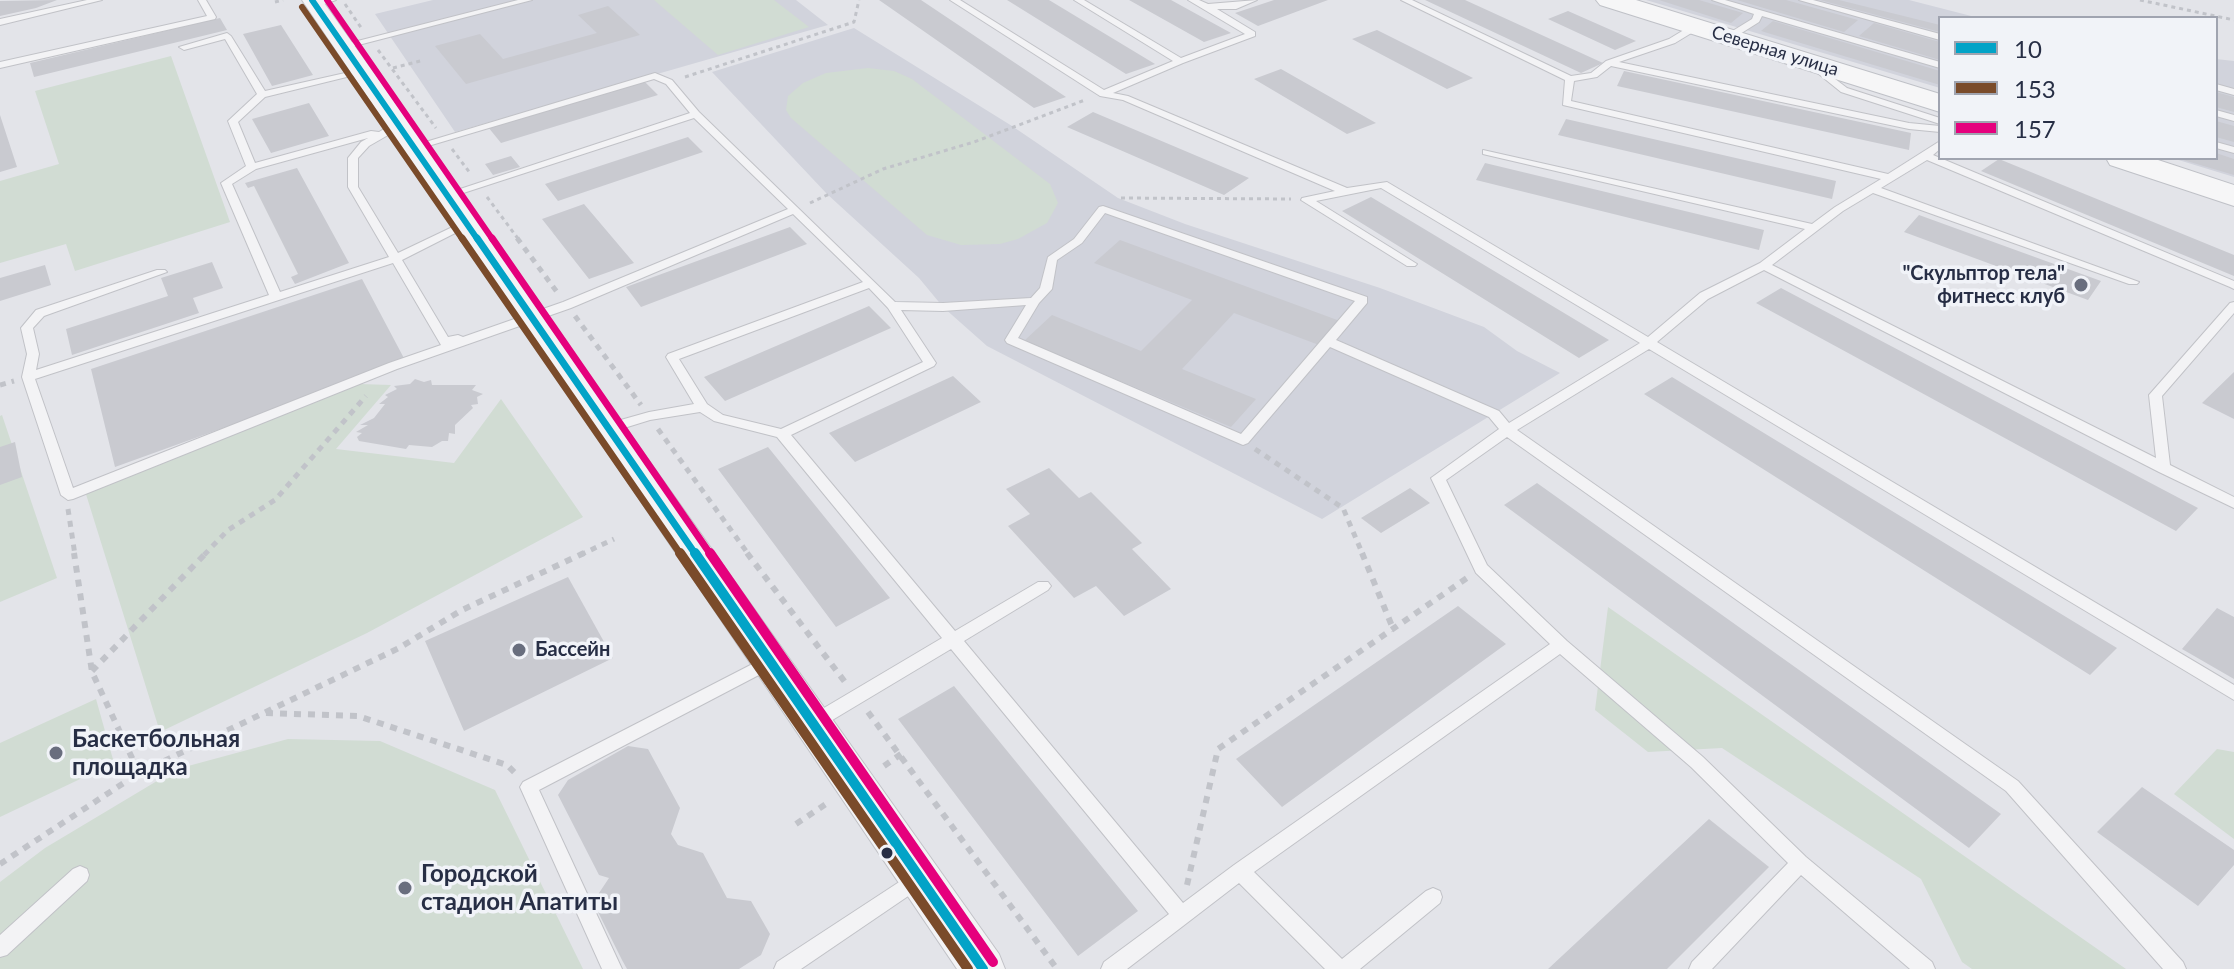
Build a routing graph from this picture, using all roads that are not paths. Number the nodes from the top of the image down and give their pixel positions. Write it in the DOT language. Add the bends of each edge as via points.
graph roads {
  1 [pos="98,0"];
  2 [pos="202,0"];
  3 [pos="528,0"];
  4 [pos="954,0"];
  5 [pos="1078,0"];
  6 [pos="1192,0"];
  7 [pos="1253,0"];
  8 [pos="1405,0"];
  9 [pos="1609,0"];
  10 [pos="1716,0"];
  11 [pos="1803,0"];
  12 [pos="319,1"];
  13 [pos="1207,7"];
  14 [pos="1759,13"];
  15 [pos="0,22"];
  16 [pos="1695,27"];
  17 [pos="1938,36"];
  18 [pos="1729,37"];
  19 [pos="343,46"];
  20 [pos="184,47"];
  21 [pos="1180,61"];
  22 [pos="1809,62"];
  23 [pos="1609,63"];
  24 [pos="1938,64"];
  25 [pos="0,65"];
  26 [pos="360,71"];
  27 [pos="1570,79"];
  28 [pos="1103,94"];
  29 [pos="262,95"];
  30 [pos="1938,102"];
  31 [pos="696,114"];
  32 [pos="1938,120"];
  33 [pos="398,125"];
  34 [pos="1938,129"];
  35 [pos="1938,146"];
  36 [pos="414,147"];
  37 [pos="1487,152"];
  38 [pos="1926,156"];
  39 [pos="2126,160"];
  40 [pos="252,167"];
  41 [pos="1890,178"];
  42 [pos="1873,189"];
  43 [pos="1345,191"];
  44 [pos="447,195"];
  45 [pos="2234,196"];
  46 [pos="794,210"];
  47 [pos="467,224"];
  48 [pos="1814,228"];
  49 [pos="395,259"];
  50 [pos="1411,264"];
  51 [pos="1764,265"];
  52 [pos="161,272"];
  53 [pos="2133,282"];
  54 [pos="871,283"];
  55 [pos="2234,285"];
  56 [pos="276,297"];
  57 [pos="1034,301"];
  58 [pos="892,306"];
  59 [pos="2234,306"];
  60 [pos="531,316"];
  61 [pos="485,335"];
  62 [pos="1328,341"];
  63 [pos="1647,344"];
  64 [pos="28,377"];
  65 [pos="702,407"];
  66 [pos="608,428"];
  67 [pos="1507,430"];
  68 [pos="782,434"];
  69 [pos="2164,469"];
  70 [pos="2234,503"];
  71 [pos="1043,586"];
  72 [pos="953,640"];
  73 [pos="1561,645"];
  74 [pos="770,661"];
  75 [pos="2234,693"];
  76 [pos="813,723"];
  77 [pos="1800,863"];
  78 [pos="1240,871"];
  79 [pos="80,875"];
  80 [pos="919,877"];
  81 [pos="1433,897"];
  82 [pos="1181,914"];
  83 [pos="0,948"];
  84 [pos="612,969"];
  85 [pos="784,969"];
  86 [pos="983,969"];
  87 [pos="1111,969"];
  88 [pos="1342,969"];
  89 [pos="1699,969"];
  90 [pos="1925,969"];
  91 [pos="2176,969"];
  1 -- 15 [label="lane"];
  2 -- 25 [label="lane" via="212,17"];
  3 -- 19 [label="lane"];
  4 -- 28 [label="lane"];
  5 -- 21 [label="lane"];
  6 -- 13 [label="lane"];
  7 -- 13 [label="lane"];
  8 -- 27 [label="lane"];
  9 -- 16 [label="main road, Северная улица"];
  10 -- 14 [label="lane"];
  11 -- 17 [label="lane"];
  12 -- 19 [label="street"];
  13 -- 21 [label="lane" via="1252,34"];
  14 -- 18 [label="lane"];
  14 -- 24 [label="lane"];
  16 -- 18 [label="main road, Северная улица"];
  16 -- 23 [label="lane" via="1672,41"];
  18 -- 22 [label="main road, Северная улица"];
  19 -- 26 [label="street"];
  20 -- 29 [label="lane" via="227,36"];
  21 -- 28 [label="lane"];
  22 -- 30 [label="main road, Северная улица"];
  22 -- 32 [label="lane" via="1844,90"];
  23 -- 27 [label="lane" via="1594,75"];
  23 -- 34 [label="lane"];
  26 -- 29 [label="lane"];
  26 -- 33 [label="street"];
  27 -- 41 [label="lane" via="1566,103"];
  28 -- 43 [label="lane" via="1125,98"];
  29 -- 40 [label="lane" via="233,121"];
  31 -- 36 [label="lane" via="669,82 655,76"];
  31 -- 44 [label="lane"];
  31 -- 46 [label="lane"];
  33 -- 36 [label="street"];
  33 -- 40 [label="lane"];
  33 -- 49 [label="lane" via="365,144 353,158 353,187"];
  35 -- 38 [label="lane"];
  36 -- 44 [label="street"];
  37 -- 48 [label="lane"];
  38 -- 41 [label="lane"];
  38 -- 55 [label="lane"];
  39 -- 45 [label="main road"];
  40 -- 56 [label="lane" via="226,183"];
  41 -- 42 [label="lane"];
  42 -- 48 [label="lane"];
  42 -- 53 [label="lane"];
  43 -- 50 [label="lane" via="1306,200"];
  43 -- 63 [label="lane" via="1383,184"];
  44 -- 47 [label="street"];
  46 -- 54 [label="lane"];
  46 -- 60 [label="lane"];
  47 -- 49 [label="lane"];
  47 -- 60 [label="street"];
  48 -- 51 [label="lane"];
  49 -- 56 [label="lane"];
  49 -- 61 [label="lane" via="445,342"];
  51 -- 63 [label="lane" via="1704,296"];
  51 -- 69 [label="lane"];
  52 -- 64 [label="lane" via="40,313 27,328 33,354"];
  54 -- 58 [label="lane"];
  54 -- 65 [label="lane" via="672,357"];
  56 -- 64 [label="lane"];
  57 -- 58 [label="lane"];
  57 -- 62 [label="lane" via="1011,340 1243,440"];
  57 -- 62 [label="lane" via="1046,289 1052,259 1078,241 1103,209 1363,300"];
  58 -- 68 [label="lane" via="930,363"];
  59 -- 69 [label="lane" via="2155,395"];
  60 -- 61 [label="lane"];
  60 -- 66 [label="street"];
  61 -- 64 [label="lane" via="393,366 68,495"];
  62 -- 67 [label="lane" via="1494,414"];
  63 -- 67 [label="lane"];
  63 -- 75 [label="lane"];
  65 -- 66 [label="lane"];
  65 -- 68 [label="lane" via="719,418"];
  66 -- 74 [label="street"];
  67 -- 73 [label="lane" via="1438,478 1481,569"];
  67 -- 91 [label="lane" via="2012,786"];
  68 -- 72 [label="lane"];
  69 -- 70 [label="lane"];
  71 -- 72 [label="lane"];
  72 -- 76 [label="lane"];
  72 -- 82 [label="lane"];
  73 -- 77 [label="lane" via="1697,762"];
  73 -- 78 [label="lane"];
  74 -- 76 [label="street"];
  74 -- 84 [label="lane" via="529,787"];
  76 -- 80 [label="street"];
  77 -- 89 [label="lane"];
  77 -- 90 [label="lane"];
  78 -- 82 [label="lane"];
  78 -- 88 [label="lane"];
  79 -- 83 [label="lane"];
  80 -- 85 [label="lane"];
  80 -- 86 [label="street"];
  81 -- 88 [label="lane"];
  82 -- 87 [label="lane"];
}
